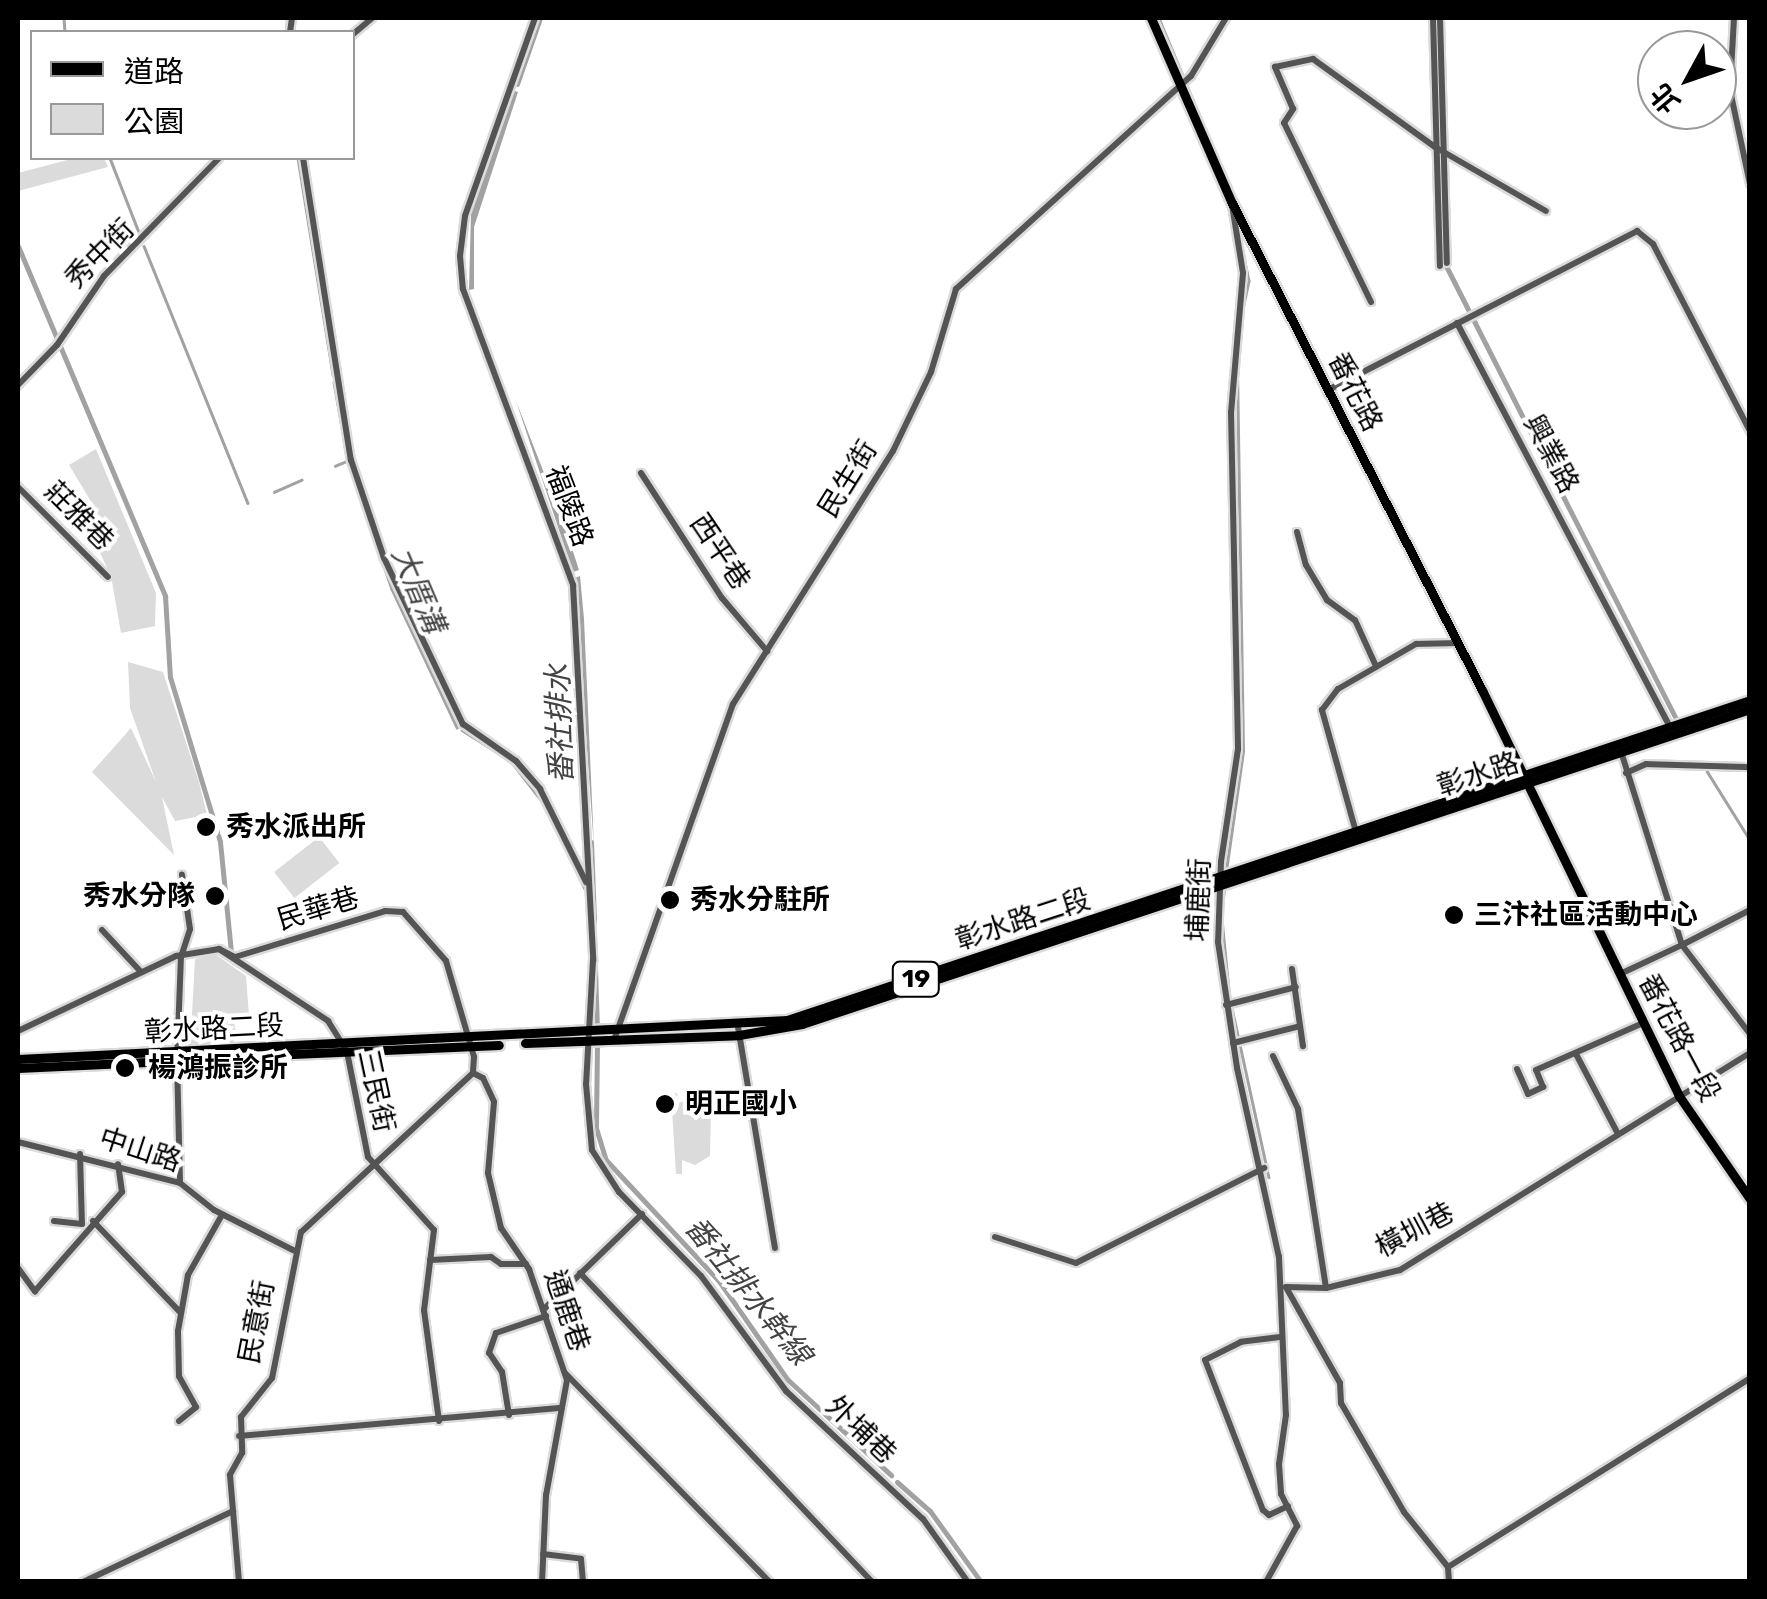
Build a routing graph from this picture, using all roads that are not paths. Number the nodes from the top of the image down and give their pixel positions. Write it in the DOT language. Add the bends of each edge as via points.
graph roads {
  1 [pos="534,18"];
  2 [pos="1151,18"];
  3 [pos="1226,18"];
  4 [pos="1437,18"];
  5 [pos="1734,18"];
  6 [pos="1180,86"];
  7 [pos="1439,149"];
  8 [pos="217,160"];
  9 [pos="303,160"];
  10 [pos="1750,184"];
  11 [pos="1232,203"];
  12 [pos="1546,212"];
  13 [pos="1444,265"];
  14 [pos="1371,302"];
  15 [pos="1457,323"];
  16 [pos="18,385"];
  17 [pos="1328,390"];
  18 [pos="1750,431"];
  19 [pos="642,473"];
  20 [pos="18,487"];
  21 [pos="1297,532"];
  22 [pos="582,572"];
  23 [pos="108,576"];
  24 [pos="571,576"];
  25 [pos="1458,642"];
  26 [pos="766,651"];
  27 [pos="1376,666"];
  28 [pos="1750,700"];
  29 [pos="1750,709"];
  30 [pos="1671,730"];
  31 [pos="1621,752"];
  32 [pos="1750,767"];
  33 [pos="1626,773"];
  34 [pos="1526,779"];
  35 [pos="1356,832"];
  36 [pos="182,875"];
  37 [pos="1221,881"];
  38 [pos="588,887"];
  39 [pos="1750,910"];
  40 [pos="102,930"];
  41 [pos="1682,945"];
  42 [pos="219,949"];
  43 [pos="181,956"];
  44 [pos="1292,969"];
  45 [pos="141,972"];
  46 [pos="1620,974"];
  47 [pos="1296,987"];
  48 [pos="1226,1005"];
  49 [pos="1644,1022"];
  50 [pos="1300,1026"];
  51 [pos="18,1031"];
  52 [pos="738,1031"];
  53 [pos="1750,1034"];
  54 [pos="615,1036"];
  55 [pos="595,1037"];
  56 [pos="472,1043"];
  57 [pos="1233,1043"];
  58 [pos="1302,1046"];
  59 [pos="346,1049"];
  60 [pos="1576,1054"];
  61 [pos="1750,1054"];
  62 [pos="1272,1056"];
  63 [pos="177,1058"];
  64 [pos="18,1060"];
  65 [pos="18,1068"];
  66 [pos="1517,1069"];
  67 [pos="473,1073"];
  68 [pos="1679,1096"];
  69 [pos="1618,1134"];
  70 [pos="18,1142"];
  71 [pos="80,1154"];
  72 [pos="372,1163"];
  73 [pos="118,1164"];
  74 [pos="1264,1168"];
  75 [pos="180,1183"];
  76 [pos="1750,1198"];
  77 [pos="642,1214"];
  78 [pos="222,1215"];
  79 [pos="54,1221"];
  80 [pos="88,1224"];
  81 [pos="995,1236"];
  82 [pos="775,1248"];
  83 [pos="293,1250"];
  84 [pos="430,1260"];
  85 [pos="527,1264"];
  86 [pos="18,1268"];
  87 [pos="580,1273"];
  88 [pos="1326,1288"];
  89 [pos="180,1312"];
  90 [pos="545,1313"];
  91 [pos="1280,1337"];
  92 [pos="565,1372"];
  93 [pos="1750,1378"];
  94 [pos="562,1408"];
  95 [pos="509,1415"];
  96 [pos="179,1420"];
  97 [pos="439,1421"];
  98 [pos="239,1436"];
  99 [pos="1288,1506"];
  100 [pos="233,1511"];
  101 [pos="542,1554"];
  102 [pos="1448,1567"];
  103 [pos="83,1582"];
  104 [pos="239,1582"];
  105 [pos="542,1582"];
  106 [pos="583,1582"];
  107 [pos="770,1582"];
  108 [pos="872,1582"];
  109 [pos="968,1582"];
  110 [pos="1266,1582"];
  111 [pos="1449,1582"];
  1 -- 24 [label="street, 福陵路" via="465,216 460,256 463,289"];
  2 -- 6 [label="main road, 番花路"];
  3 -- 6 [label="street, 民生街"];
  4 -- 7 [label="street"];
  5 -- 10 [label="street" via="1730,90"];
  6 -- 11 [label="main road, 番花路"];
  6 -- 26 [label="street, 民生街" via="956,290 931,372 893,450"];
  7 -- 12 [label="street"];
  7 -- 13 [label="street"];
  7 -- 14 [label="street" via="1313,59 1273,69 1293,109 1284,124"];
  8 -- 16 [label="street, 秀中街" via="92,289 57,345"];
  9 -- 38 [label="street" via="351,460 384,558 463,724 516,761 540,790"];
  11 -- 17 [label="main road, 番花路"];
  11 -- 37 [label="street, 埔鹿街" via="1243,273 1231,412 1238,750"];
  15 -- 17 [label="street"];
  15 -- 18 [label="street" via="1637,231 1653,244"];
  15 -- 30 [label="street, 興業路"];
  17 -- 25 [label="main road, 番花路"];
  19 -- 26 [label="street, 西平巷" via="722,598"];
  20 -- 23 [label="street, 莊雅巷"];
  21 -- 27 [label="street" via="1306,565 1327,600 1355,620"];
  22 -- 24 [label="street"];
  24 -- 38 [label="street, 福陵路"];
  25 -- 27 [label="street" via="1427,641"];
  25 -- 34 [label="main road, 番花路"];
  26 -- 54 [label="street, 民生街" via="722,729"];
  27 -- 35 [label="street" via="1338,688 1320,715 1346,780"];
  28 -- 30 [label="main road, 彰水路 / 19"];
  29 -- 30 [label="main road, 彰水路 / 19"];
  30 -- 31 [label="main road, 彰水路 / 19"];
  30 -- 34 [label="main road, 彰水路 / 19"];
  31 -- 33 [label="street"];
  31 -- 34 [label="main road, 彰水路 / 19"];
  32 -- 33 [label="street" via="1646,764"];
  33 -- 41 [label="street"];
  34 -- 35 [label="main road, 彰水路 / 19"];
  34 -- 37 [label="main road, 彰水路 / 19"];
  34 -- 46 [label="main road, 番花路一段"];
  35 -- 37 [label="main road, 彰水路 / 19"];
  36 -- 43 [label="street" via="190,929"];
  37 -- 48 [label="street, 埔鹿街" via="1218,942"];
  37 -- 52 [label="main road, 彰水路二段 / 19" via="917,983"];
  38 -- 55 [label="street, 福陵路"];
  39 -- 41 [label="street"];
  40 -- 45 [label="street"];
  41 -- 46 [label="street"];
  41 -- 53 [label="street"];
  42 -- 43 [label="street"];
  42 -- 56 [label="street, 民華巷" via="235,957 384,911 403,912 446,961"];
  42 -- 59 [label="street, 三民街" via="328,1021"];
  43 -- 45 [label="street"];
  43 -- 63 [label="street"];
  44 -- 47 [label="street"];
  45 -- 51 [label="street"];
  46 -- 49 [label="main road, 番花路一段"];
  47 -- 48 [label="street"];
  47 -- 50 [label="street"];
  48 -- 57 [label="street, 埔鹿街"];
  49 -- 60 [label="street"];
  49 -- 68 [label="main road, 番花路一段"];
  50 -- 57 [label="street"];
  50 -- 58 [label="street"];
  52 -- 54 [label="main road, 彰水路二段 / 19"];
  52 -- 82 [label="street"];
  54 -- 55 [label="main road, 彰水路二段 / 19"];
  55 -- 56 [label="main road, 彰水路二段 / 19"];
  55 -- 77 [label="street, 福陵路" via="586,1084 592,1150"];
  56 -- 59 [label="main road, 彰水路二段 / 19"];
  56 -- 67 [label="street"];
  57 -- 74 [label="street, 埔鹿街"];
  59 -- 63 [label="main road, 彰水路二段 / 19"];
  59 -- 72 [label="street, 三民街" via="362,1143"];
  60 -- 66 [label="street" via="1536,1070 1544,1087 1528,1094"];
  60 -- 69 [label="street"];
  61 -- 68 [label="street, 橫圳巷"];
  62 -- 88 [label="street" via="1298,1109 1304,1180"];
  63 -- 64 [label="main road, 彰水路二段 / 19"];
  63 -- 65 [label="main road, 彰水路二段 / 19"];
  63 -- 75 [label="street"];
  67 -- 72 [label="street, 民意街"];
  67 -- 85 [label="street, 通鹿巷" via="483,1078 494,1102 488,1173 501,1228"];
  68 -- 69 [label="street, 橫圳巷"];
  68 -- 76 [label="main road, 番花路一段"];
  69 -- 88 [label="street, 橫圳巷" via="1400,1270"];
  70 -- 71 [label="street, 中山路"];
  71 -- 73 [label="street, 中山路"];
  71 -- 80 [label="street"];
  72 -- 83 [label="street, 民意街" via="308,1220"];
  72 -- 84 [label="street" via="434,1230"];
  73 -- 75 [label="street, 中山路"];
  73 -- 80 [label="street" via="122,1192"];
  74 -- 81 [label="street" via="1076,1263"];
  74 -- 91 [label="street, 埔鹿街" via="1279,1257"];
  75 -- 78 [label="street, 中山路"];
  77 -- 87 [label="street"];
  77 -- 109 [label="street, 外埔巷" via="725,1308 786,1391 922,1519"];
  78 -- 83 [label="street, 中山路"];
  78 -- 89 [label="street" via="194,1257"];
  79 -- 80 [label="street"];
  80 -- 86 [label="street" via="35,1290"];
  80 -- 89 [label="street"];
  83 -- 98 [label="street, 民意街" via="272,1378 244,1409"];
  84 -- 85 [label="street" via="491,1256 501,1264"];
  84 -- 97 [label="street" via="425,1338"];
  85 -- 90 [label="street, 通鹿巷"];
  87 -- 90 [label="street"];
  87 -- 108 [label="street"];
  88 -- 102 [label="street, 橫圳巷" via="1286,1286 1392,1492"];
  89 -- 96 [label="street" via="180,1380 196,1406"];
  90 -- 92 [label="street, 通鹿巷"];
  90 -- 95 [label="street" via="496,1333 489,1353 502,1372"];
  91 -- 99 [label="street, 埔鹿街" via="1286,1414 1279,1464"];
  91 -- 99 [label="street" via="1241,1342 1204,1360 1263,1510 1270,1515"];
  92 -- 94 [label="street, 通鹿巷"];
  92 -- 107 [label="street"];
  93 -- 102 [label="street"];
  94 -- 95 [label="street"];
  94 -- 101 [label="street, 通鹿巷"];
  95 -- 97 [label="street"];
  97 -- 98 [label="street"];
  98 -- 100 [label="street, 民意街" via="242,1453 230,1474"];
  99 -- 110 [label="street, 埔鹿街" via="1295,1536"];
  100 -- 103 [label="street"];
  100 -- 104 [label="street, 民意街"];
  101 -- 105 [label="street, 通鹿巷"];
  101 -- 106 [label="street" via="581,1559"];
  102 -- 111 [label="street"];
}
